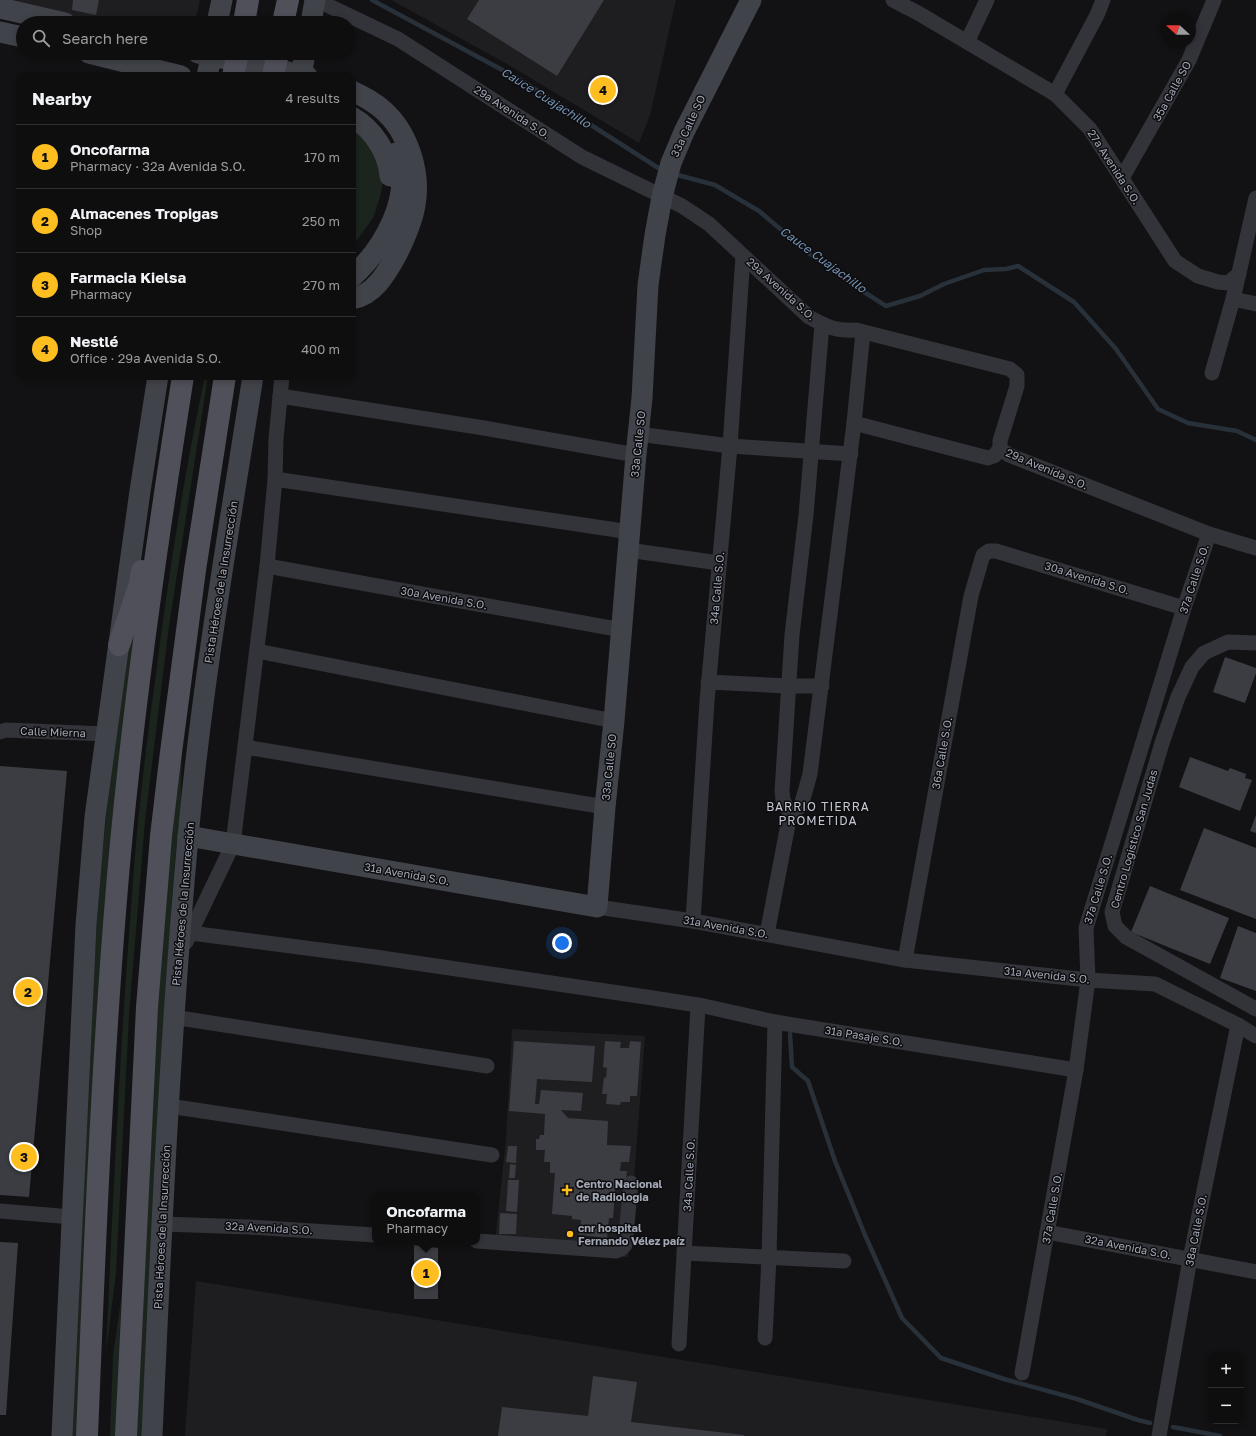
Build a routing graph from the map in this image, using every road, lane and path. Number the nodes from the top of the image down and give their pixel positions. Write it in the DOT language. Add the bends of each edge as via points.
graph roads {
  1 [pos="222,0"];
  2 [pos="248,0"];
  3 [pos="288,0"];
  4 [pos="751,0"];
  5 [pos="893,0"];
  6 [pos="987,0"];
  7 [pos="1103,0"];
  8 [pos="1214,0"];
  9 [pos="322,3"];
  10 [pos="0,8"];
  11 [pos="35,16"];
  12 [pos="219,16"];
  13 [pos="245,16"];
  14 [pos="285,16"];
  15 [pos="315,16"];
  16 [pos="349,16"];
  17 [pos="356,19"];
  18 [pos="0,32"];
  19 [pos="16,35"];
  20 [pos="967,42"];
  21 [pos="117,60"];
  22 [pos="206,60"];
  23 [pos="213,60"];
  24 [pos="304,60"];
  25 [pos="235,66"];
  26 [pos="275,66"];
  27 [pos="165,72"];
  28 [pos="207,72"];
  29 [pos="292,72"];
  30 [pos="303,72"];
  31 [pos="356,93"];
  32 [pos="1055,94"];
  33 [pos="356,108"];
  34 [pos="356,120"];
  35 [pos="1122,178"];
  36 [pos="663,192"];
  37 [pos="1256,198"];
  38 [pos="356,253"];
  39 [pos="743,256"];
  40 [pos="356,272"];
  41 [pos="1239,274"];
  42 [pos="356,297"];
  43 [pos="1233,299"];
  44 [pos="1256,304"];
  45 [pos="822,324"];
  46 [pos="862,332"];
  47 [pos="1212,373"];
  48 [pos="157,380"];
  49 [pos="224,380"];
  50 [pos="252,380"];
  51 [pos="282,380"];
  52 [pos="182,383"];
  53 [pos="280,396"];
  54 [pos="854,423"];
  55 [pos="638,434"];
  56 [pos="730,446"];
  57 [pos="1000,449"];
  58 [pos="811,452"];
  59 [pos="850,454"];
  60 [pos="636,455"];
  61 [pos="209,478"];
  62 [pos="276,479"];
  63 [pos="1209,534"];
  64 [pos="629,541"];
  65 [pos="1256,548"];
  66 [pos="989,551"];
  67 [pos="719,563"];
  68 [pos="267,566"];
  69 [pos="1184,608"];
  70 [pos="622,630"];
  71 [pos="1256,644"];
  72 [pos="119,645"];
  73 [pos="257,651"];
  74 [pos="708,682"];
  75 [pos="788,686"];
  76 [pos="822,686"];
  77 [pos="614,721"];
  78 [pos="0,732"];
  79 [pos="107,734"];
  80 [pos="245,747"];
  81 [pos="194,787"];
  82 [pos="605,807"];
  83 [pos="790,814"];
  84 [pos="188,836"];
  85 [pos="233,844"];
  86 [pos="596,907"];
  87 [pos="693,921"];
  88 [pos="191,933"];
  89 [pos="767,934"];
  90 [pos="179,956"];
  91 [pos="905,960"];
  92 [pos="1088,980"];
  93 [pos="698,1006"];
  94 [pos="1256,1009"];
  95 [pos="174,1017"];
  96 [pos="775,1022"];
  97 [pos="1238,1025"];
  98 [pos="1256,1036"];
  99 [pos="487,1066"];
  100 [pos="1076,1070"];
  101 [pos="169,1106"];
  102 [pos="492,1155"];
  103 [pos="631,1183"];
  104 [pos="0,1211"];
  105 [pos="72,1217"];
  106 [pos="162,1224"];
  107 [pos="1047,1232"];
  108 [pos="372,1235"];
  109 [pos="480,1241"];
  110 [pos="684,1252"];
  111 [pos="769,1257"];
  112 [pos="1190,1259"];
  113 [pos="844,1261"];
  114 [pos="1256,1272"];
  115 [pos="765,1338"];
  116 [pos="679,1344"];
  117 [pos="1022,1373"];
  118 [pos="62,1436"];
  119 [pos="87,1436"];
  120 [pos="126,1436"];
  121 [pos="152,1436"];
  122 [pos="1159,1436"];
  1 -- 12 [label="street"];
  2 -- 13 [label="main road"];
  3 -- 14 [label="main road"];
  4 -- 36 [label="street, 33a Calle SO" via="684,132 671,163"];
  5 -- 20 [label="street, 27a Avenida S.O."];
  6 -- 20 [label="street"];
  7 -- 32 [label="street"];
  8 -- 35 [label="street, 35a Calle SO" via="1189,60"];
  9 -- 15 [label="street"];
  9 -- 16 [label="street, 29a Avenida S.O."];
  10 -- 11 [label="street"];
  17 -- 36 [label="street, 29a Avenida S.O." via="398,39 582,157"];
  18 -- 19 [label="street"];
  20 -- 32 [label="street, 27a Avenida S.O."];
  21 -- 27 [label="street"];
  22 -- 28 [label="street"];
  23 -- 25 [label="street"];
  24 -- 30 [label="street"];
  25 -- 26 [label="street"];
  26 -- 29 [label="street"];
  31 -- 42 [label="street" via="384,111 395,123 414,164 416,183 415,205 403,242 374,288"];
  32 -- 35 [label="street, 27a Avenida S.O." via="1090,129"];
  33 -- 40 [label="street" via="382,129 393,145 398,156 402,179 400,201 393,221 384,238"];
  34 -- 38 [label="street" via="379,143 391,178 389,195 380,221"];
  35 -- 41 [label="street, 27a Avenida S.O." via="1175,261 1198,276 1218,282 1228,283"];
  36 -- 39 [label="street, 29a Avenida S.O." via="709,224"];
  36 -- 55 [label="street, 33a Calle SO" via="648,285"];
  37 -- 41 [label="street"];
  39 -- 45 [label="street, 29a Avenida S.O." via="809,317"];
  39 -- 56 [label="street, 34a Calle S.O."];
  41 -- 43 [label="street"];
  43 -- 44 [label="street"];
  43 -- 47 [label="street"];
  45 -- 46 [label="street, 29a Avenida S.O." via="841,331"];
  45 -- 58 [label="street"];
  46 -- 54 [label="street"];
  46 -- 57 [label="street, 29a Avenida S.O." via="1003,367 1014,372 1017,375 1017,386 1000,441"];
  48 -- 72 [label="street"];
  49 -- 61 [label="main road"];
  50 -- 81 [label="street, Pista Héroes de la Insurrección" via="204,690"];
  51 -- 53 [label="street"];
  52 -- 72 [label="main road" via="155,492 140,584"];
  52 -- 119 [label="main road" via="127,782 115,912 103,1095"];
  53 -- 60 [label="street"];
  53 -- 62 [label="street" via="275,455"];
  54 -- 57 [label="street" via="988,458"];
  54 -- 59 [label="street"];
  55 -- 56 [label="street"];
  55 -- 60 [label="street, 33a Calle SO"];
  56 -- 58 [label="street"];
  56 -- 67 [label="street, 34a Calle S.O."];
  57 -- 63 [label="street, 29a Avenida S.O." via="1009,455"];
  58 -- 59 [label="street"];
  58 -- 75 [label="street"];
  59 -- 76 [label="street"];
  60 -- 64 [label="street, 33a Calle SO"];
  61 -- 81 [label="street" via="201,580 189,678"];
  61 -- 120 [label="main road" via="170,760 154,917 147,1007"];
  62 -- 64 [label="street"];
  62 -- 68 [label="street"];
  63 -- 65 [label="street, 29a Avenida S.O."];
  63 -- 69 [label="street, 37a Calle S.O."];
  64 -- 67 [label="street"];
  64 -- 70 [label="street, 33a Calle SO"];
  66 -- 69 [label="street, 30a Avenida S.O."];
  66 -- 91 [label="street, 36a Calle S.O." via="983,555 971,596"];
  67 -- 74 [label="street, 34a Calle S.O."];
  68 -- 70 [label="street, 30a Avenida S.O."];
  68 -- 73 [label="street"];
  69 -- 92 [label="street, 37a Calle S.O." via="1086,928"];
  70 -- 77 [label="street, 33a Calle SO"];
  71 -- 94 [label="street, Centro Logistico San Judas" via="1228,642 1204,653 1192,667 1178,697 1162,743 1112,912 1115,926 1126,937"];
  72 -- 79 [label="street"];
  73 -- 77 [label="street"];
  73 -- 80 [label="street"];
  74 -- 75 [label="street"];
  74 -- 87 [label="street, 34a Calle S.O."];
  75 -- 76 [label="street"];
  75 -- 83 [label="street" via="782,791 783,800"];
  76 -- 83 [label="street" via="810,774 801,806"];
  77 -- 82 [label="street, 33a Calle SO"];
  78 -- 79 [label="street, Calle Mierna" via="6,730"];
  79 -- 105 [label="street" via="95,817 86,925"];
  80 -- 82 [label="street"];
  80 -- 85 [label="street"];
  81 -- 84 [label="street, Pista Héroes de la Insurrección"];
  82 -- 86 [label="street, 33a Calle SO"];
  83 -- 89 [label="street"];
  84 -- 85 [label="street, 31a Avenida S.O."];
  84 -- 90 [label="street, Pista Héroes de la Insurrección"];
  85 -- 86 [label="street, 31a Avenida S.O."];
  85 -- 88 [label="street"];
  86 -- 87 [label="street, 31a Avenida S.O."];
  87 -- 89 [label="street, 31a Avenida S.O."];
  88 -- 90 [label="street"];
  88 -- 93 [label="street, 31a Pasaje S.O." via="375,957"];
  89 -- 91 [label="street, 31a Avenida S.O."];
  90 -- 95 [label="street, Pista Héroes de la Insurrección"];
  91 -- 92 [label="street, 31a Avenida S.O."];
  92 -- 97 [label="street, 31a Avenida S.O." via="1155,984"];
  92 -- 100 [label="street, 37a Calle S.O."];
  93 -- 96 [label="street, 31a Pasaje S.O."];
  93 -- 110 [label="street, 34a Calle S.O."];
  95 -- 99 [label="street"];
  95 -- 101 [label="street, Pista Héroes de la Insurrección"];
  96 -- 100 [label="street, 31a Pasaje S.O."];
  96 -- 111 [label="street"];
  97 -- 98 [label="street, 31a Avenida S.O."];
  97 -- 112 [label="street, 38a Calle S.O."];
  100 -- 107 [label="street, 37a Calle S.O."];
  101 -- 102 [label="street"];
  101 -- 106 [label="street, Pista Héroes de la Insurrección"];
  103 -- 109 [label="street" via="625,1245 616,1252"];
  104 -- 105 [label="street"];
  105 -- 118 [label="street"];
  106 -- 108 [label="street, 32a Avenida S.O."];
  106 -- 121 [label="street, Pista Héroes de la Insurrección"];
  107 -- 112 [label="street, 32a Avenida S.O."];
  107 -- 117 [label="street, 37a Calle S.O."];
  110 -- 111 [label="street"];
  110 -- 116 [label="street, 34a Calle S.O."];
  111 -- 113 [label="street"];
  111 -- 115 [label="street"];
  112 -- 114 [label="street, 32a Avenida S.O."];
  112 -- 122 [label="street, 38a Calle S.O."];
}
